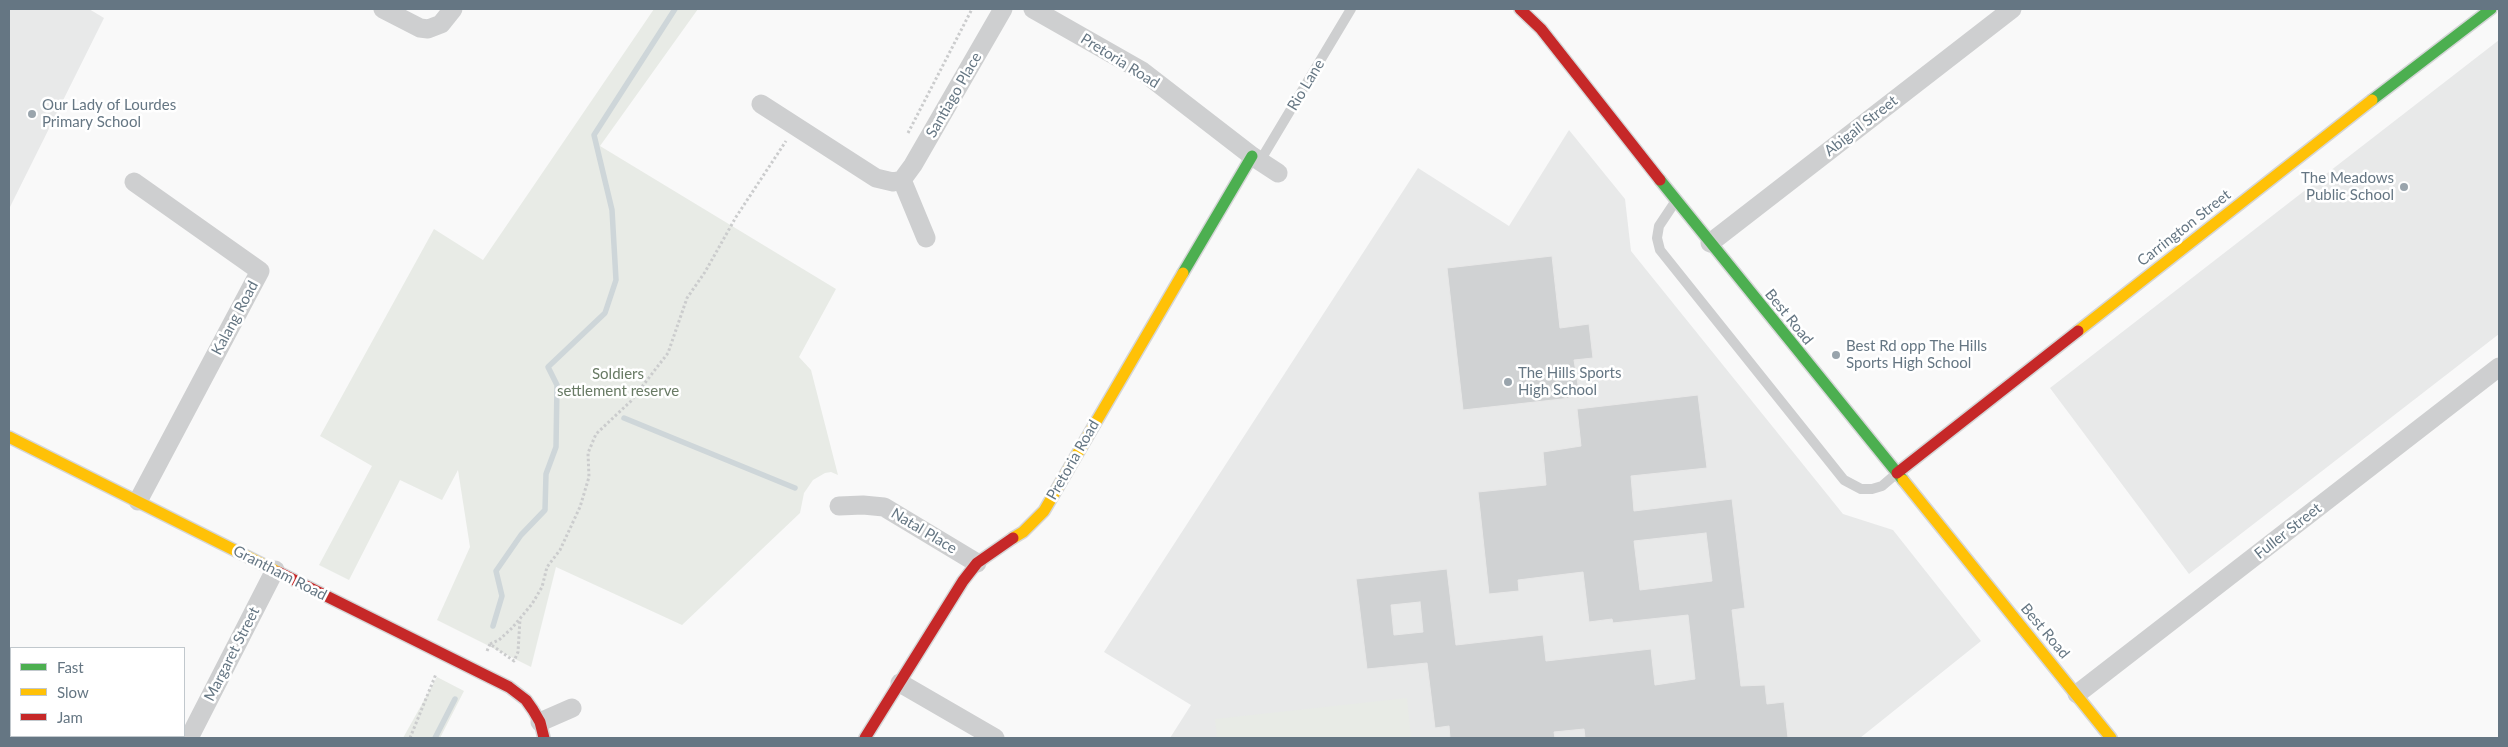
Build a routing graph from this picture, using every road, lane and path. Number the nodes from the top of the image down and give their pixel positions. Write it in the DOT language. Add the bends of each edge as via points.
graph roads {
  1 [pos="383,9"];
  2 [pos="972,9"];
  3 [pos="1003,9"];
  4 [pos="1033,9"];
  5 [pos="1352,9"];
  6 [pos="1520,9"];
  7 [pos="2012,9"];
  8 [pos="2491,9"];
  9 [pos="449,14"];
  10 [pos="761,104"];
  11 [pos="795,127"];
  12 [pos="904,139"];
  13 [pos="1256,159"];
  14 [pos="1278,173"];
  15 [pos="902,180"];
  16 [pos="134,182"];
  17 [pos="1677,200"];
  18 [pos="926,238"];
  19 [pos="1710,243"];
  20 [pos="2499,368"];
  21 [pos="9,437"];
  22 [pos="1897,473"];
  23 [pos="138,501"];
  24 [pos="840,506"];
  25 [pos="977,563"];
  26 [pos="275,570"];
  27 [pos="520,619"];
  28 [pos="490,644"];
  29 [pos="445,655"];
  30 [pos="478,671"];
  31 [pos="900,683"];
  32 [pos="2077,694"];
  33 [pos="572,708"];
  34 [pos="542,730"];
  35 [pos="189,738"];
  36 [pos="410,738"];
  37 [pos="865,738"];
  38 [pos="995,738"];
  39 [pos="2111,738"];
  1 -- 9 [label="street" via="420,28 435,27"];
  2 -- 12 [label="path"];
  3 -- 15 [label="street, Santiago Place"];
  4 -- 13 [label="street, Pretoria Road" via="1142,71"];
  5 -- 13 [label="lane, Rio Lane"];
  6 -- 17 [label="street, Best Road" via="1547,36"];
  7 -- 19 [label="street, Abigail Street"];
  8 -- 22 [label="street, Carrington Street" via="2326,134"];
  10 -- 11 [label="street"];
  11 -- 15 [label="street" via="876,178 894,182"];
  11 -- 27 [label="path" via="687,298 668,353 631,401 596,434 588,453 589,477 580,508 560,550 547,567 538,592"];
  13 -- 14 [label="street, Pretoria Road"];
  13 -- 25 [label="street, Pretoria Road" via="1039,518"];
  15 -- 18 [label="street"];
  16 -- 23 [label="street, Kalang Road" via="260,271"];
  17 -- 19 [label="street, Best Road"];
  17 -- 22 [label="lane" via="1663,218 1657,238 1660,250 1673,269 1844,480 1861,489 1872,489 1882,486"];
  19 -- 22 [label="street, Best Road"];
  20 -- 32 [label="street, Fuller Street"];
  21 -- 23 [label="street, Grantham Road"];
  22 -- 32 [label="street, Best Road"];
  23 -- 26 [label="street, Grantham Road"];
  24 -- 25 [label="street, Natal Place" via="884,507"];
  25 -- 31 [label="street, Pretoria Road"];
  26 -- 29 [label="street, Grantham Road"];
  26 -- 35 [label="street, Margaret Street"];
  27 -- 28 [label="path" via="499,640"];
  27 -- 28 [label="path" via="518,652 514,661"];
  28 -- 30 [label="path"];
  29 -- 30 [label="street, Grantham Road"];
  29 -- 36 [label="path"];
  30 -- 34 [label="street, Grantham Road" via="526,700"];
  31 -- 37 [label="street, Pretoria Road"];
  31 -- 38 [label="street"];
  32 -- 39 [label="street, Best Road"];
  33 -- 34 [label="street, Grantham Road"];
}
